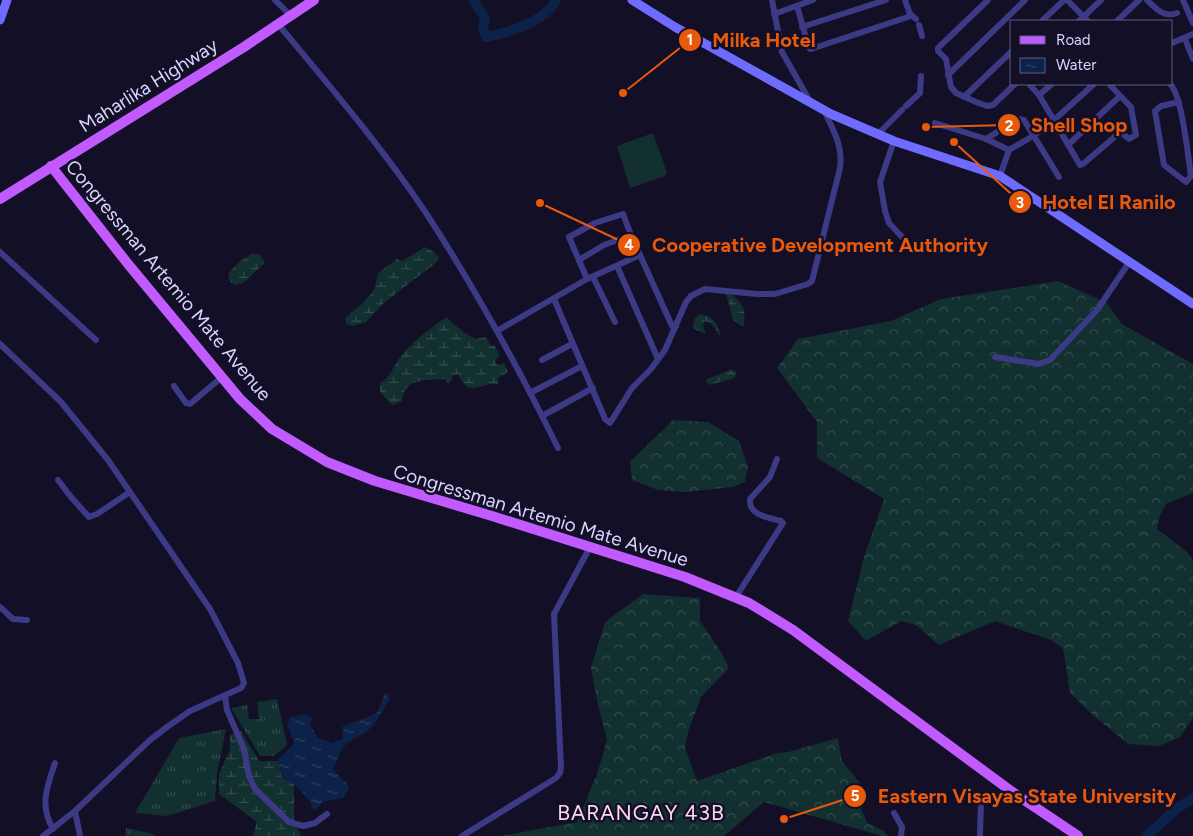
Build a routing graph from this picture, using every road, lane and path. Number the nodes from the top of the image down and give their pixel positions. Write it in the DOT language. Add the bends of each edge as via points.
graph roads {
  1 [pos="7,0"];
  2 [pos="274,0"];
  3 [pos="314,0"];
  4 [pos="632,0"];
  5 [pos="772,0"];
  6 [pos="813,0"];
  7 [pos="886,0"];
  8 [pos="905,0"];
  9 [pos="988,0"];
  10 [pos="1025,0"];
  11 [pos="1065,0"];
  12 [pos="1101,0"];
  13 [pos="1139,0"];
  14 [pos="1147,0"];
  15 [pos="1183,0"];
  16 [pos="797,6"];
  17 [pos="1177,13"];
  18 [pos="774,14"];
  19 [pos="910,14"];
  20 [pos="290,15"];
  21 [pos="0,20"];
  22 [pos="1043,20"];
  23 [pos="1084,20"];
  24 [pos="1118,20"];
  25 [pos="1193,23"];
  26 [pos="278,24"];
  27 [pos="802,27"];
  28 [pos="1193,34"];
  29 [pos="922,36"];
  30 [pos="1185,39"];
  31 [pos="1173,43"];
  32 [pos="1010,53"];
  33 [pos="1193,59"];
  34 [pos="948,75"];
  35 [pos="921,76"];
  36 [pos="1014,85"];
  37 [pos="1031,85"];
  38 [pos="1051,85"];
  39 [pos="1093,85"];
  40 [pos="1110,85"];
  41 [pos="1171,85"];
  42 [pos="1039,95"];
  43 [pos="1120,96"];
  44 [pos="964,97"];
  45 [pos="1179,102"];
  46 [pos="811,103"];
  47 [pos="824,110"];
  48 [pos="1053,121"];
  49 [pos="935,122"];
  50 [pos="878,134"];
  51 [pos="1033,136"];
  52 [pos="986,138"];
  53 [pos="894,141"];
  54 [pos="1068,145"];
  55 [pos="1009,150"];
  56 [pos="51,166"];
  57 [pos="1000,176"];
  58 [pos="1059,177"];
  59 [pos="0,199"];
  60 [pos="631,235"];
  61 [pos="902,237"];
  62 [pos="0,252"];
  63 [pos="640,254"];
  64 [pos="579,260"];
  65 [pos="1130,262"];
  66 [pos="617,266"];
  67 [pos="590,278"];
  68 [pos="554,299"];
  69 [pos="1193,304"];
  70 [pos="615,322"];
  71 [pos="676,326"];
  72 [pos="498,331"];
  73 [pos="96,340"];
  74 [pos="0,344"];
  75 [pos="572,344"];
  76 [pos="995,357"];
  77 [pos="542,360"];
  78 [pos="658,360"];
  79 [pos="582,366"];
  80 [pos="222,377"];
  81 [pos="174,386"];
  82 [pos="593,388"];
  83 [pos="530,393"];
  84 [pos="542,416"];
  85 [pos="558,448"];
  86 [pos="777,459"];
  87 [pos="58,480"];
  88 [pos="130,492"];
  89 [pos="590,547"];
  90 [pos="736,597"];
  91 [pos="0,607"];
  92 [pos="27,620"];
  93 [pos="225,695"];
  94 [pos="56,763"];
  95 [pos="981,800"];
  96 [pos="75,811"];
  97 [pos="894,813"];
  98 [pos="327,814"];
  99 [pos="53,829"];
  100 [pos="43,836"];
  101 [pos="80,836"];
  102 [pos="462,836"];
  103 [pos="901,836"];
  104 [pos="980,836"];
  105 [pos="1078,836"];
  1 -- 21 [label="main road"];
  2 -- 20 [label="street"];
  3 -- 20 [label="main road, Maharlika Highway"];
  4 -- 46 [label="main road"];
  5 -- 18 [label="street"];
  6 -- 16 [label="street"];
  7 -- 27 [label="street"];
  8 -- 19 [label="street"];
  9 -- 34 [label="street" via="938,48 946,59"];
  10 -- 34 [label="street"];
  11 -- 22 [label="street"];
  11 -- 23 [label="street"];
  12 -- 23 [label="street"];
  13 -- 24 [label="street"];
  14 -- 17 [label="street" via="1163,13"];
  15 -- 25 [label="street"];
  16 -- 18 [label="street"];
  16 -- 27 [label="street"];
  18 -- 46 [label="street" via="782,52"];
  19 -- 27 [label="street" via="811,49"];
  19 -- 29 [label="street"];
  20 -- 26 [label="main road, Maharlika Highway"];
  26 -- 56 [label="main road, Maharlika Highway"];
  26 -- 72 [label="street" via="416,198"];
  28 -- 30 [label="street"];
  30 -- 31 [label="street"];
  30 -- 33 [label="street"];
  32 -- 44 [label="street"];
  34 -- 44 [label="street" via="951,87"];
  35 -- 50 [label="street" via="920,92"];
  36 -- 44 [label="street" via="990,106"];
  37 -- 42 [label="street"];
  38 -- 42 [label="street"];
  39 -- 48 [label="street"];
  40 -- 43 [label="street"];
  41 -- 45 [label="street"];
  42 -- 48 [label="street"];
  43 -- 54 [label="street"];
  43 -- 54 [label="street" via="1131,107 1135,137 1129,139 1118,134 1080,165"];
  45 -- 45 [label="street" via="1161,106 1155,111 1164,165 1186,182 1191,176"];
  46 -- 47 [label="main road"];
  47 -- 50 [label="main road"];
  47 -- 71 [label="street" via="842,156 812,281 775,294 702,290 686,302"];
  48 -- 51 [label="street"];
  48 -- 54 [label="street"];
  49 -- 52 [label="street"];
  50 -- 53 [label="main road"];
  51 -- 52 [label="street" via="1021,118"];
  51 -- 55 [label="street"];
  51 -- 58 [label="street"];
  52 -- 55 [label="street"];
  53 -- 57 [label="main road"];
  53 -- 61 [label="street" via="880,182 889,223"];
  55 -- 57 [label="street"];
  56 -- 59 [label="main road, Maharlika Highway"];
  56 -- 80 [label="main road, Congressman Artemio Mate Avenue"];
  57 -- 65 [label="main road"];
  60 -- 63 [label="street"];
  60 -- 64 [label="street" via="604,245"];
  60 -- 64 [label="street" via="623,214 595,223 568,238"];
  62 -- 73 [label="street"];
  63 -- 66 [label="street"];
  63 -- 71 [label="street" via="672,326"];
  64 -- 67 [label="street"];
  65 -- 69 [label="main road"];
  65 -- 76 [label="street" via="1097,310 1050,360 1038,364"];
  66 -- 67 [label="street"];
  66 -- 78 [label="street"];
  67 -- 68 [label="street"];
  67 -- 70 [label="street"];
  68 -- 72 [label="street"];
  68 -- 75 [label="street"];
  71 -- 78 [label="street"];
  72 -- 83 [label="street"];
  74 -- 88 [label="street" via="61,402"];
  75 -- 77 [label="street"];
  75 -- 79 [label="street"];
  78 -- 82 [label="street" via="632,388 610,423 605,419"];
  79 -- 82 [label="street"];
  79 -- 83 [label="street"];
  80 -- 81 [label="street" via="190,404"];
  80 -- 89 [label="main road, Congressman Artemio Mate Avenue" via="269,426 337,467"];
  82 -- 84 [label="street"];
  83 -- 84 [label="street"];
  84 -- 85 [label="street"];
  86 -- 90 [label="street" via="770,477 749,502 758,514 783,523"];
  87 -- 88 [label="street" via="89,517"];
  88 -- 93 [label="street" via="210,609 238,664 244,683 241,688"];
  89 -- 90 [label="main road, Congressman Artemio Mate Avenue"];
  89 -- 102 [label="street" via="554,614 560,774"];
  90 -- 105 [label="main road, Congressman Artemio Mate Avenue" via="794,630 1011,791"];
  91 -- 92 [label="street" via="13,619"];
  93 -- 96 [label="street" via="190,711 150,740"];
  93 -- 98 [label="street" via="227,710 244,749 255,789 289,822 303,826 315,823"];
  94 -- 99 [label="street" via="44,807"];
  95 -- 104 [label="street"];
  96 -- 99 [label="street"];
  96 -- 101 [label="street"];
  97 -- 103 [label="street" via="902,827"];
  99 -- 100 [label="street"];
}
